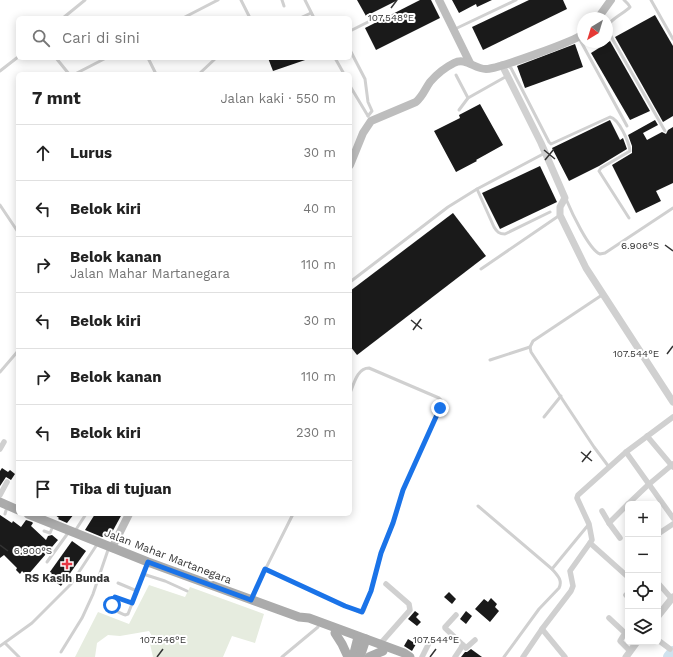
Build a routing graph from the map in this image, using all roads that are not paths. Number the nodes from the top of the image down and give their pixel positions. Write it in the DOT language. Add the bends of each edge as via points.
graph roads {
  1 [pos="85,0"];
  2 [pos="218,0"];
  3 [pos="241,0"];
  4 [pos="282,0"];
  5 [pos="305,0"];
  6 [pos="439,0"];
  7 [pos="516,0"];
  8 [pos="611,0"];
  9 [pos="624,0"];
  10 [pos="651,0"];
  11 [pos="284,6"];
  12 [pos="602,12"];
  13 [pos="311,13"];
  14 [pos="65,16"];
  15 [pos="187,16"];
  16 [pos="249,16"];
  17 [pos="304,16"];
  18 [pos="313,16"];
  19 [pos="378,17"];
  20 [pos="352,30"];
  21 [pos="453,30"];
  22 [pos="577,37"];
  23 [pos="673,39"];
  24 [pos="587,48"];
  25 [pos="352,54"];
  26 [pos="16,59"];
  27 [pos="58,60"];
  28 [pos="102,60"];
  29 [pos="149,60"];
  30 [pos="214,60"];
  31 [pos="336,60"];
  32 [pos="470,63"];
  33 [pos="503,64"];
  34 [pos="0,71"];
  35 [pos="67,72"];
  36 [pos="79,72"];
  37 [pos="155,72"];
  38 [pos="201,72"];
  39 [pos="343,72"];
  40 [pos="456,75"];
  41 [pos="507,76"];
  42 [pos="352,89"];
  43 [pos="468,98"];
  44 [pos="459,110"];
  45 [pos="370,118"];
  46 [pos="627,126"];
  47 [pos="665,131"];
  48 [pos="546,152"];
  49 [pos="352,160"];
  50 [pos="477,189"];
  51 [pos="565,198"];
  52 [pos="0,205"];
  53 [pos="673,208"];
  54 [pos="550,212"];
  55 [pos="560,215"];
  56 [pos="628,218"];
  57 [pos="16,229"];
  58 [pos="481,269"];
  59 [pos="352,280"];
  60 [pos="603,294"];
  61 [pos="530,347"];
  62 [pos="16,353"];
  63 [pos="490,360"];
  64 [pos="0,372"];
  65 [pos="352,389"];
  66 [pos="562,396"];
  67 [pos="673,402"];
  68 [pos="544,417"];
  69 [pos="673,417"];
  70 [pos="647,436"];
  71 [pos="4,442"];
  72 [pos="0,449"];
  73 [pos="626,452"];
  74 [pos="672,466"];
  75 [pos="609,467"];
  76 [pos="7,482"];
  77 [pos="648,485"];
  78 [pos="1,492"];
  79 [pos="633,501"];
  80 [pos="478,506"];
  81 [pos="4,507"];
  82 [pos="625,509"];
  83 [pos="16,510"];
  84 [pos="602,511"];
  85 [pos="40,516"];
  86 [pos="84,516"];
  87 [pos="128,516"];
  88 [pos="292,516"];
  89 [pos="673,518"];
  90 [pos="609,523"];
  91 [pos="54,524"];
  92 [pos="589,524"];
  93 [pos="673,524"];
  94 [pos="44,531"];
  95 [pos="72,532"];
  96 [pos="661,532"];
  97 [pos="620,538"];
  98 [pos="99,543"];
  99 [pos="590,543"];
  100 [pos="110,547"];
  101 [pos="47,562"];
  102 [pos="148,562"];
  103 [pos="265,569"];
  104 [pos="552,569"];
  105 [pos="143,574"];
  106 [pos="625,574"];
  107 [pos="118,583"];
  108 [pos="386,584"];
  109 [pos="661,586"];
  110 [pos="137,591"];
  111 [pos="187,591"];
  112 [pos="673,598"];
  113 [pos="251,600"];
  114 [pos="132,603"];
  115 [pos="661,612"];
  116 [pos="456,615"];
  117 [pos="299,617"];
  118 [pos="609,618"];
  119 [pos="318,627"];
  120 [pos="542,628"];
  121 [pos="335,633"];
  122 [pos="431,639"];
  123 [pos="361,640"];
  124 [pos="475,640"];
  125 [pos="661,642"];
  126 [pos="5,643"];
  127 [pos="463,645"];
  128 [pos="635,645"];
  129 [pos="0,646"];
  130 [pos="381,648"];
  131 [pos="670,649"];
  132 [pos="61,652"];
  133 [pos="628,654"];
  134 [pos="19,657"];
  135 [pos="282,657"];
  136 [pos="348,657"];
  137 [pos="353,657"];
  138 [pos="360,657"];
  139 [pos="369,657"];
  140 [pos="399,657"];
  141 [pos="410,657"];
  142 [pos="422,657"];
  143 [pos="455,657"];
  144 [pos="504,657"];
  145 [pos="523,657"];
  146 [pos="565,657"];
  1 -- 14 [label="lane"];
  2 -- 15 [label="lane"];
  3 -- 16 [label="lane"];
  4 -- 11 [label="lane"];
  5 -- 13 [label="lane"];
  6 -- 21 [label="main road"];
  7 -- 21 [label="lane"];
  8 -- 12 [label="main road"];
  9 -- 47 [label="lane" via="630,7 611,21 608,28"];
  10 -- 23 [label="lane"];
  13 -- 17 [label="lane"];
  13 -- 18 [label="lane"];
  19 -- 20 [label="lane"];
  21 -- 32 [label="main road"];
  22 -- 33 [label="main road"];
  24 -- 46 [label="lane"];
  25 -- 45 [label="lane" via="365,79 372,111"];
  26 -- 34 [label="lane"];
  27 -- 35 [label="lane"];
  28 -- 36 [label="lane"];
  29 -- 37 [label="lane"];
  30 -- 38 [label="lane"];
  31 -- 39 [label="lane"];
  32 -- 33 [label="main road" via="486,69"];
  32 -- 45 [label="main road" via="459,61 453,64 431,82 416,102"];
  33 -- 41 [label="street"];
  33 -- 56 [label="lane" via="511,68 551,144 610,117 614,119 624,132 630,151 600,171"];
  40 -- 43 [label="lane"];
  41 -- 43 [label="lane"];
  41 -- 48 [label="street"];
  42 -- 45 [label="lane"];
  43 -- 44 [label="lane"];
  45 -- 49 [label="main road"];
  48 -- 50 [label="lane"];
  48 -- 51 [label="street"];
  50 -- 54 [label="lane" via="498,233 505,234"];
  50 -- 59 [label="lane" via="448,207"];
  51 -- 53 [label="lane" via="591,247 600,254"];
  51 -- 55 [label="street" via="560,207"];
  52 -- 57 [label="lane"];
  55 -- 58 [label="lane"];
  55 -- 60 [label="street" via="586,268"];
  60 -- 61 [label="lane" via="533,341"];
  60 -- 67 [label="street"];
  61 -- 63 [label="lane"];
  61 -- 66 [label="lane"];
  62 -- 64 [label="lane"];
  65 -- 103 [label="lane" via="360,372 364,368 369,368 442,400 403,490 364,611 361,613"];
  66 -- 68 [label="lane"];
  66 -- 75 [label="lane"];
  69 -- 70 [label="street"];
  70 -- 73 [label="street"];
  70 -- 74 [label="street"];
  71 -- 72 [label="street"];
  73 -- 75 [label="street"];
  73 -- 77 [label="street"];
  74 -- 77 [label="street"];
  75 -- 92 [label="street" via="578,497"];
  76 -- 78 [label="street"];
  77 -- 79 [label="street"];
  77 -- 89 [label="street"];
  80 -- 104 [label="lane"];
  81 -- 83 [label="main road"];
  82 -- 90 [label="street"];
  84 -- 90 [label="street"];
  85 -- 91 [label="main road, Jalan Mahar Martanegara"];
  86 -- 95 [label="lane"];
  87 -- 100 [label="main road"];
  88 -- 103 [label="lane"];
  90 -- 97 [label="street"];
  91 -- 94 [label="lane" via="50,533"];
  91 -- 95 [label="main road, Jalan Mahar Martanegara"];
  92 -- 99 [label="street" via="592,538"];
  92 -- 104 [label="lane"];
  93 -- 96 [label="street"];
  95 -- 98 [label="main road, Jalan Mahar Martanegara"];
  95 -- 101 [label="lane"];
  98 -- 100 [label="main road, Jalan Mahar Martanegara"];
  98 -- 126 [label="lane" via="71,584 32,623"];
  99 -- 106 [label="street"];
  99 -- 120 [label="street" via="570,571 573,586 571,591"];
  100 -- 102 [label="main road, Jalan Mahar Martanegara"];
  100 -- 132 [label="lane" via="82,618"];
  102 -- 105 [label="lane"];
  102 -- 113 [label="main road, Jalan Mahar Martanegara"];
  103 -- 113 [label="lane"];
  104 -- 144 [label="lane" via="561,580 559,588 539,609"];
  105 -- 110 [label="lane"];
  105 -- 111 [label="lane"];
  107 -- 110 [label="lane"];
  108 -- 130 [label="street" via="409,604 410,610"];
  109 -- 112 [label="street"];
  110 -- 114 [label="lane"];
  112 -- 115 [label="street"];
  113 -- 117 [label="main road, Jalan Mahar Martanegara"];
  114 -- 114 [label="lane" via="128,614 125,615 112,605 115,597"];
  116 -- 127 [label="street" via="445,628"];
  117 -- 119 [label="main road, Jalan Mahar Martanegara"];
  117 -- 123 [label="main road, Jalan Mahar Martanegara" via="309,618"];
  118 -- 133 [label="street" via="625,633 620,641"];
  119 -- 121 [label="main road, Jalan Mahar Martanegara"];
  119 -- 135 [label="lane"];
  120 -- 145 [label="street"];
  120 -- 146 [label="street"];
  121 -- 123 [label="main road, Jalan Mahar Martanegara"];
  121 -- 136 [label="main road"];
  122 -- 142 [label="street"];
  123 -- 130 [label="main road, Jalan Mahar Martanegara"];
  123 -- 137 [label="main road"];
  123 -- 138 [label="main road"];
  124 -- 127 [label="street" via="466,648"];
  125 -- 131 [label="street"];
  126 -- 129 [label="lane"];
  126 -- 134 [label="lane"];
  127 -- 143 [label="street"];
  128 -- 133 [label="street"];
  130 -- 139 [label="main road"];
  130 -- 140 [label="main road, Jalan Mahar Martanegara"];
  130 -- 141 [label="main road, Jalan Mahar Martanegara" via="404,653"];
}
